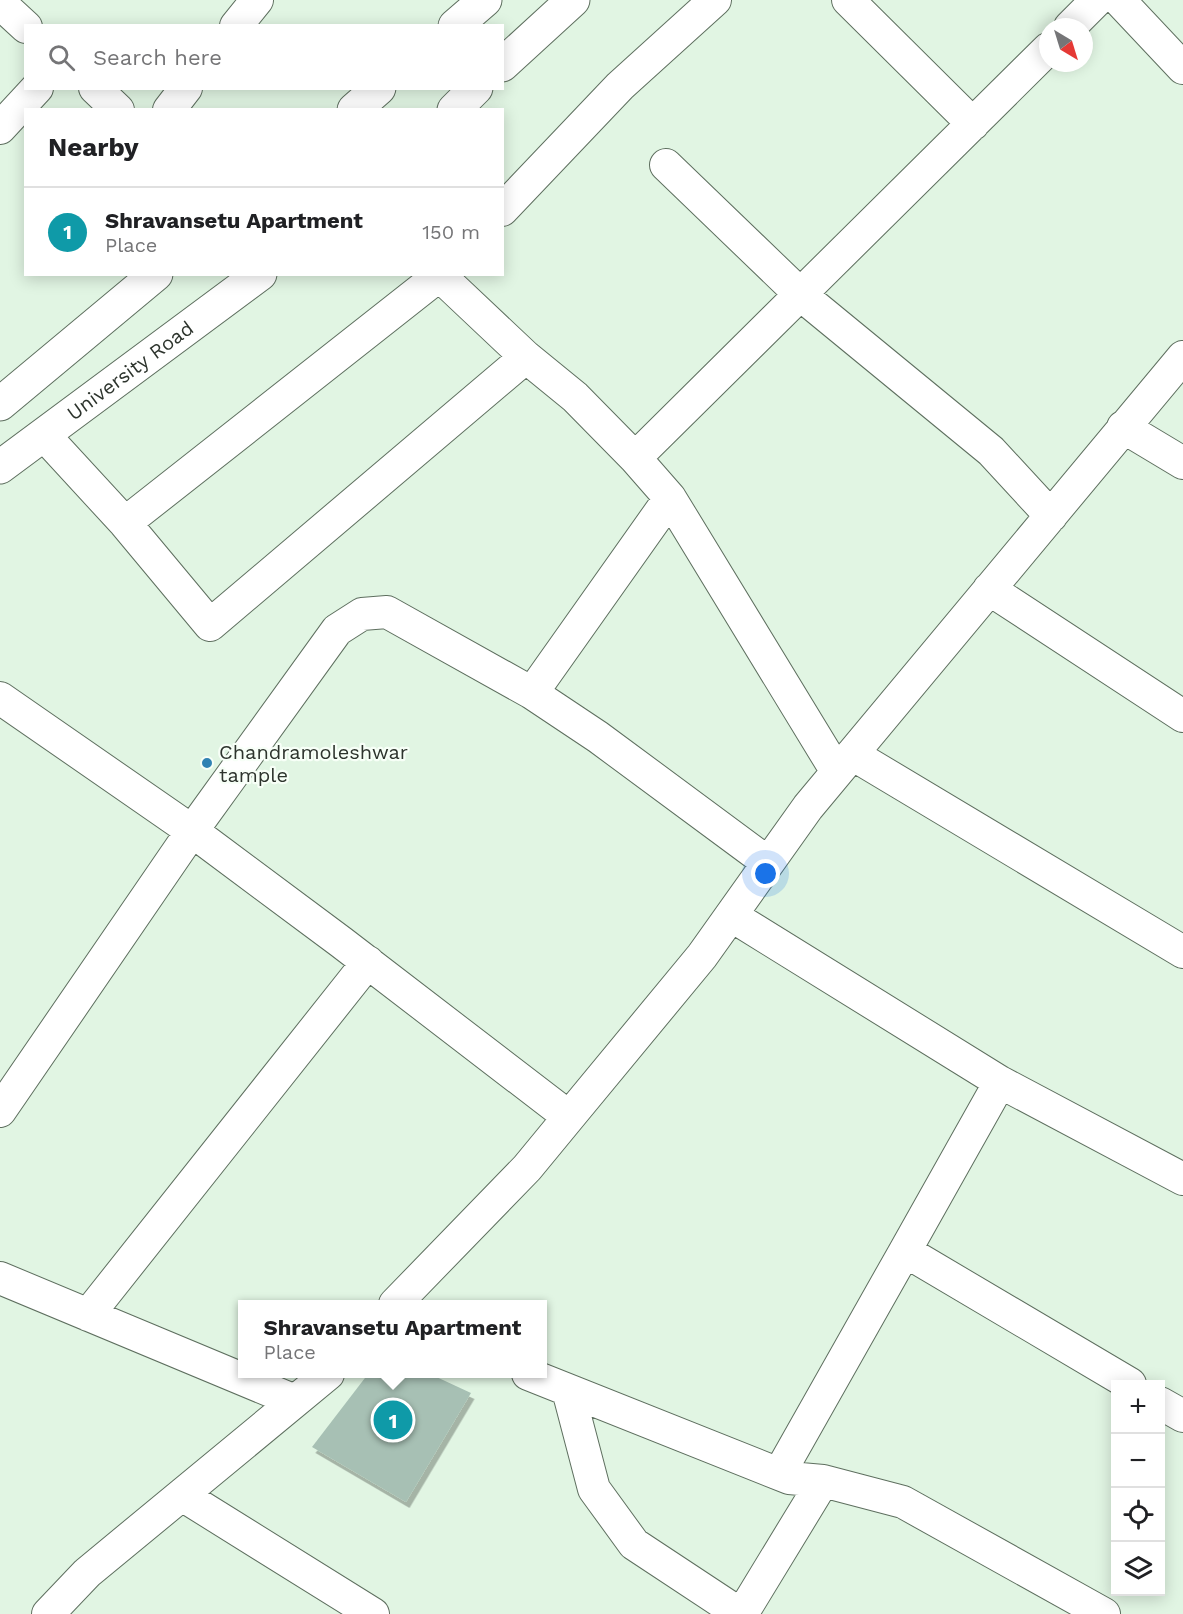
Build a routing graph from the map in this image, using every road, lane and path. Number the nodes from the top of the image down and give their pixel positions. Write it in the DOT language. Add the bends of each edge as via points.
graph roads {
  1 [pos="257,0"];
  2 [pos="485,0"];
  3 [pos="573,0"];
  4 [pos="715,0"];
  5 [pos="848,0"];
  6 [pos="1097,0"];
  7 [pos="1119,0"];
  8 [pos="1079,18"];
  9 [pos="238,24"];
  10 [pos="457,24"];
  11 [pos="1039,58"];
  12 [pos="504,63"];
  13 [pos="1183,68"];
  14 [pos="35,90"];
  15 [pos="97,90"];
  16 [pos="184,90"];
  17 [pos="377,90"];
  18 [pos="475,90"];
  19 [pos="116,108"];
  20 [pos="171,108"];
  21 [pos="356,108"];
  22 [pos="456,108"];
  23 [pos="973,124"];
  24 [pos="0,128"];
  25 [pos="666,165"];
  26 [pos="504,208"];
  27 [pos="154,276"];
  28 [pos="257,276"];
  29 [pos="438,276"];
  30 [pos="440,276"];
  31 [pos="801,296"];
  32 [pos="526,357"];
  33 [pos="1183,357"];
  34 [pos="0,404"];
  35 [pos="1123,427"];
  36 [pos="44,435"];
  37 [pos="635,458"];
  38 [pos="1183,464"];
  39 [pos="0,467"];
  40 [pos="670,498"];
  41 [pos="1051,516"];
  42 [pos="125,523"];
  43 [pos="989,590"];
  44 [pos="532,693"];
  45 [pos="0,698"];
  46 [pos="1183,716"];
  47 [pos="845,763"];
  48 [pos="192,831"];
  49 [pos="767,862"];
  50 [pos="732,916"];
  51 [pos="1183,952"];
  52 [pos="368,962"];
  53 [pos="1000,1082"];
  54 [pos="0,1111"];
  55 [pos="569,1117"];
  56 [pos="1183,1179"];
  57 [pos="905,1251"];
  58 [pos="0,1278"];
  59 [pos="400,1300"];
  60 [pos="88,1315"];
  61 [pos="238,1377"];
  62 [pos="240,1378"];
  63 [pos="323,1378"];
  64 [pos="538,1378"];
  65 [pos="1123,1380"];
  66 [pos="568,1390"];
  67 [pos="295,1401"];
  68 [pos="1165,1405"];
  69 [pos="1183,1416"];
  70 [pos="779,1474"];
  71 [pos="823,1481"];
  72 [pos="182,1495"];
  73 [pos="61,1610"];
  74 [pos="373,1614"];
  75 [pos="741,1614"];
  76 [pos="1104,1614"];
  1 -- 9 [label="street"];
  2 -- 10 [label="street"];
  3 -- 12 [label="street"];
  4 -- 26 [label="street" via="620,86"];
  5 -- 23 [label="street"];
  6 -- 8 [label="street"];
  7 -- 13 [label="street"];
  11 -- 23 [label="street"];
  14 -- 24 [label="street"];
  15 -- 19 [label="street"];
  16 -- 20 [label="street"];
  17 -- 21 [label="street"];
  18 -- 22 [label="street"];
  23 -- 31 [label="street"];
  25 -- 31 [label="street"];
  27 -- 34 [label="street"];
  28 -- 36 [label="street, University Road"];
  29 -- 42 [label="street"];
  30 -- 32 [label="street"];
  31 -- 37 [label="street"];
  31 -- 41 [label="street" via="991,451"];
  32 -- 37 [label="street" via="575,397"];
  32 -- 42 [label="street" via="210,625"];
  33 -- 35 [label="street"];
  35 -- 38 [label="street"];
  35 -- 41 [label="street"];
  36 -- 39 [label="street, University Road"];
  36 -- 42 [label="street"];
  37 -- 40 [label="street"];
  40 -- 44 [label="street"];
  40 -- 47 [label="street"];
  41 -- 43 [label="street"];
  43 -- 46 [label="street"];
  43 -- 47 [label="street"];
  44 -- 48 [label="street" via="387,612 362,614 337,630"];
  44 -- 49 [label="street"];
  45 -- 48 [label="street"];
  47 -- 49 [label="street"];
  47 -- 51 [label="street"];
  48 -- 52 [label="street"];
  48 -- 54 [label="street"];
  49 -- 50 [label="street"];
  50 -- 53 [label="street"];
  50 -- 55 [label="street"];
  52 -- 55 [label="street"];
  52 -- 60 [label="street"];
  53 -- 56 [label="street"];
  53 -- 57 [label="street"];
  55 -- 59 [label="street" via="526,1168"];
  57 -- 65 [label="street"];
  57 -- 70 [label="street"];
  58 -- 60 [label="street"];
  60 -- 61 [label="street"];
  62 -- 67 [label="street"];
  63 -- 67 [label="street"];
  64 -- 66 [label="street"];
  66 -- 70 [label="street"];
  66 -- 75 [label="street" via="594,1489 634,1544"];
  67 -- 72 [label="street"];
  68 -- 69 [label="street"];
  70 -- 71 [label="street"];
  71 -- 75 [label="street"];
  71 -- 76 [label="street" via="903,1502"];
  72 -- 73 [label="street" via="87,1573"];
  72 -- 74 [label="street"];
}
